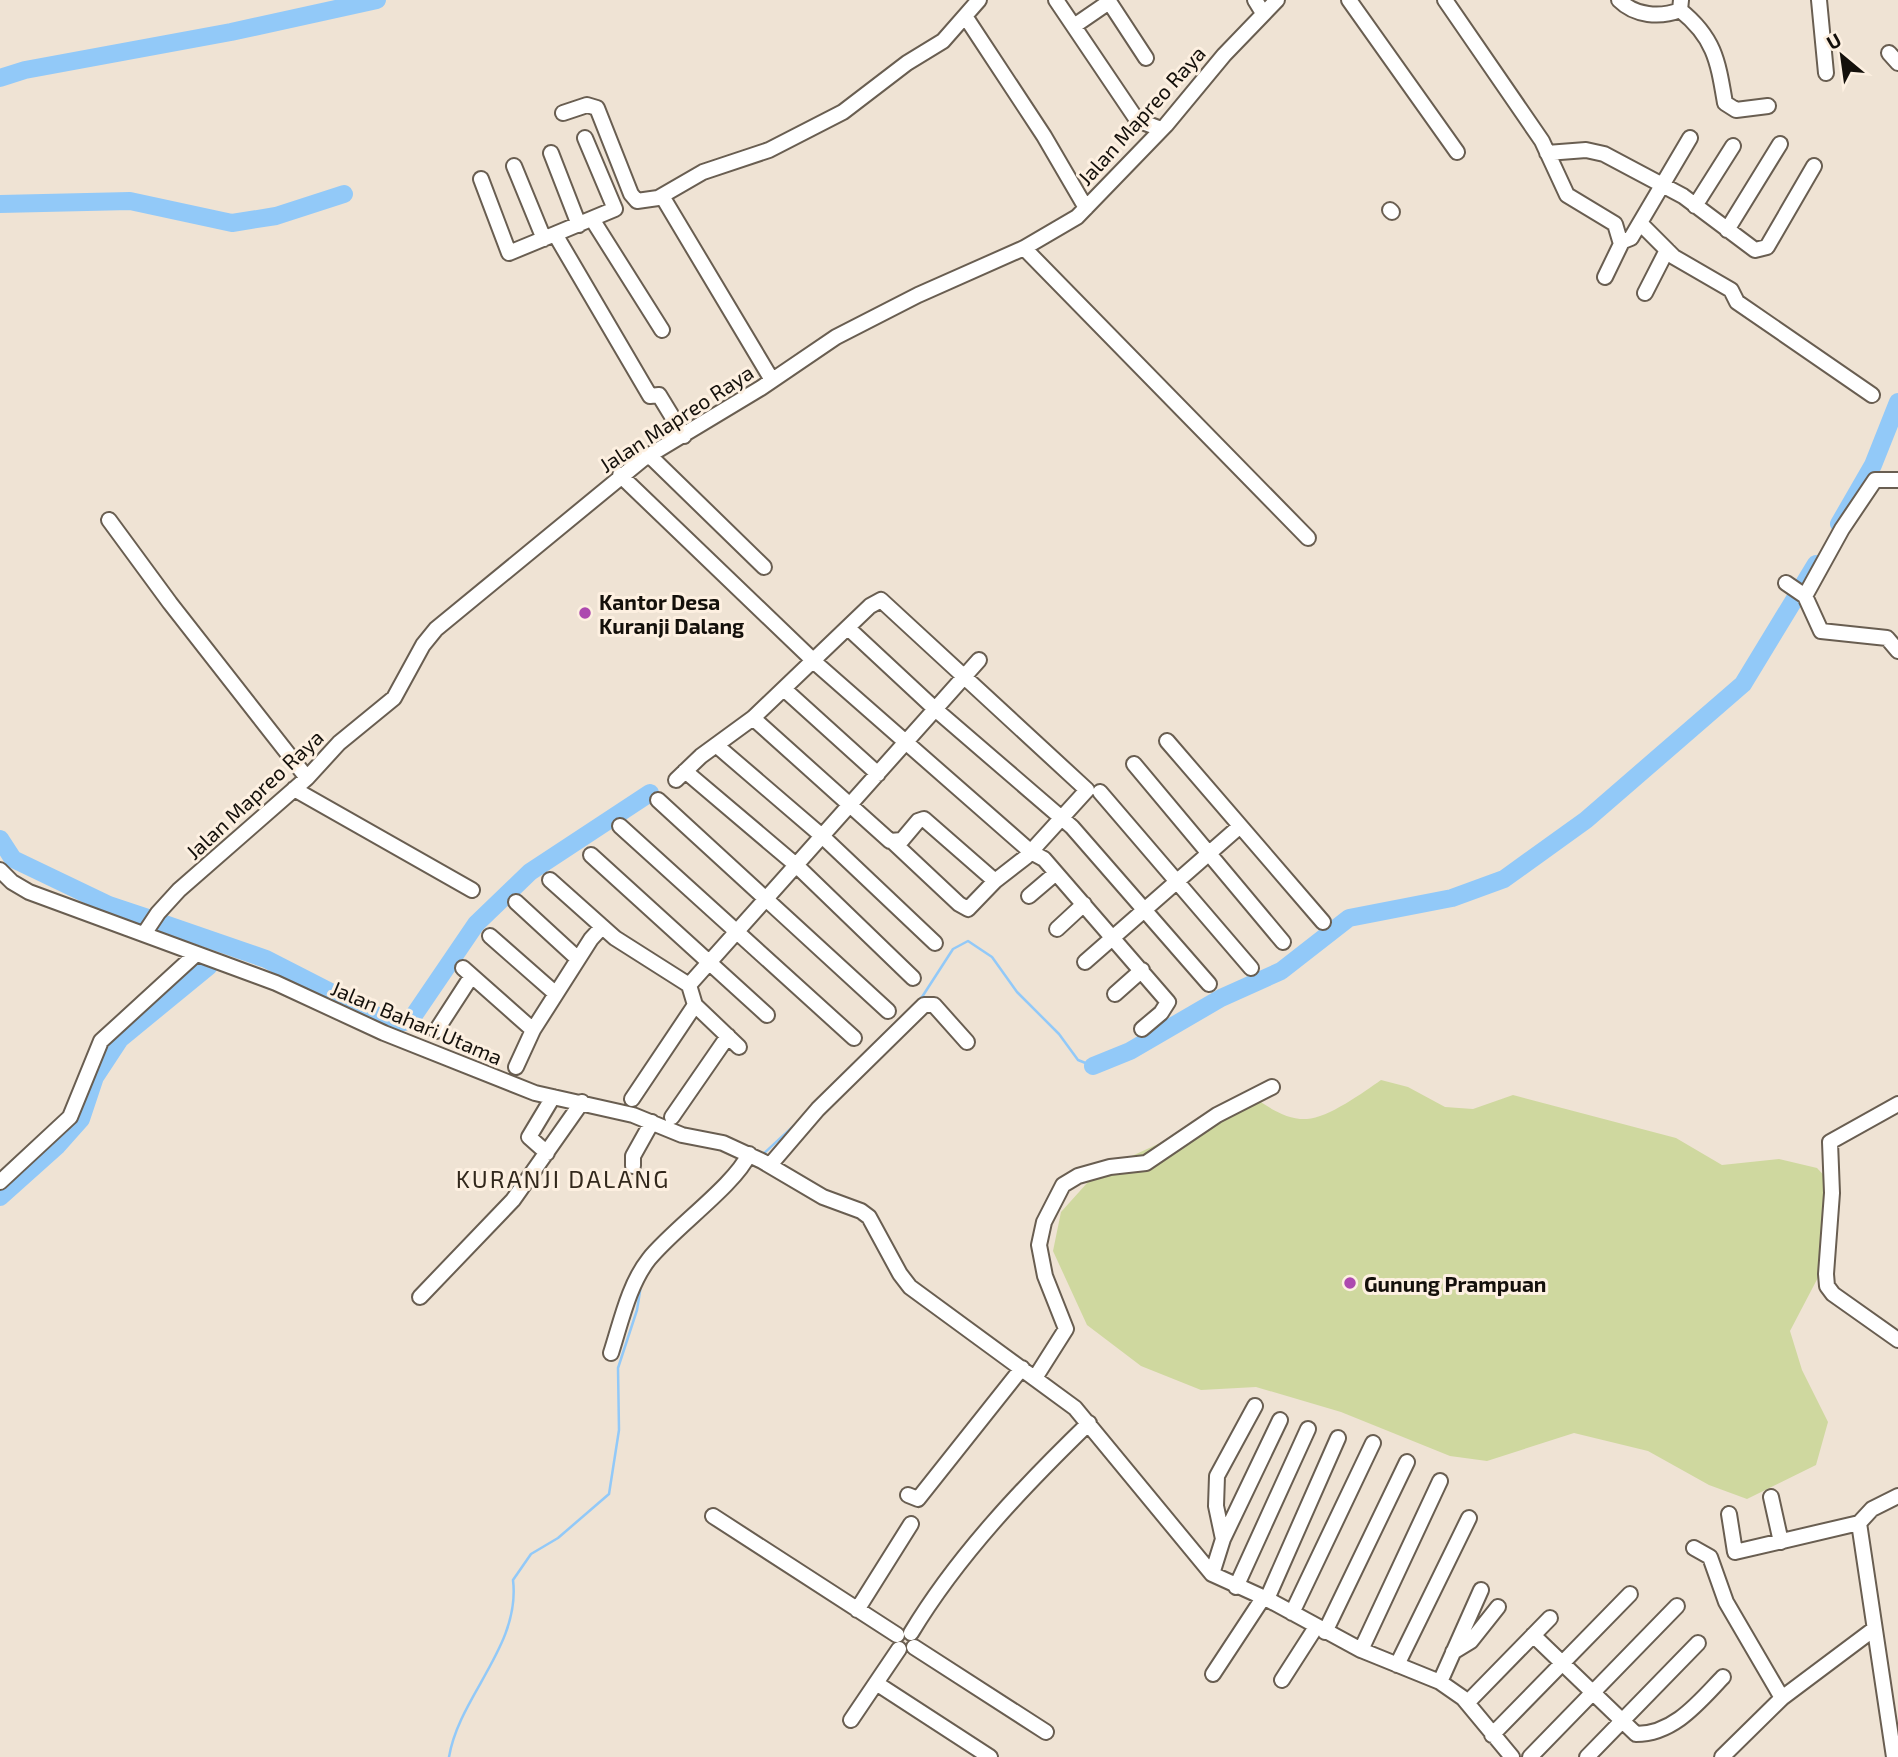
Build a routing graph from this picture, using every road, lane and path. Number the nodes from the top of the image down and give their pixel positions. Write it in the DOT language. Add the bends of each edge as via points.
graph roads {
  1 [pos="979,0"];
  2 [pos="1056,0"];
  3 [pos="1255,0"];
  4 [pos="1277,0"];
  5 [pos="1349,0"];
  6 [pos="1446,0"];
  7 [pos="1619,0"];
  8 [pos="1819,0"];
  9 [pos="1109,1"];
  10 [pos="1680,5"];
  11 [pos="1263,13"];
  12 [pos="965,16"];
  13 [pos="1074,26"];
  14 [pos="1146,58"];
  15 [pos="1826,72"];
  16 [pos="1768,106"];
  17 [pos="563,113"];
  18 [pos="1161,129"];
  19 [pos="585,138"];
  20 [pos="1690,138"];
  21 [pos="1780,144"];
  22 [pos="1733,146"];
  23 [pos="1457,152"];
  24 [pos="551,153"];
  25 [pos="1547,153"];
  26 [pos="514,166"];
  27 [pos="1814,166"];
  28 [pos="481,179"];
  29 [pos="1662,186"];
  30 [pos="662,196"];
  31 [pos="1695,206"];
  32 [pos="1086,208"];
  33 [pos="585,222"];
  34 [pos="1640,223"];
  35 [pos="1727,230"];
  36 [pos="550,237"];
  37 [pos="1621,242"];
  38 [pos="1024,248"];
  39 [pos="1667,250"];
  40 [pos="1605,277"];
  41 [pos="1645,293"];
  42 [pos="662,330"];
  43 [pos="772,380"];
  44 [pos="1872,395"];
  45 [pos="684,436"];
  46 [pos="650,456"];
  47 [pos="620,475"];
  48 [pos="1898,480"];
  49 [pos="109,520"];
  50 [pos="1308,538"];
  51 [pos="764,567"];
  52 [pos="1786,583"];
  53 [pos="1803,595"];
  54 [pos="848,628"];
  55 [pos="1898,651"];
  56 [pos="979,660"];
  57 [pos="814,661"];
  58 [pos="963,678"];
  59 [pos="784,689"];
  60 [pos="935,709"];
  61 [pos="753,718"];
  62 [pos="906,740"];
  63 [pos="1167,741"];
  64 [pos="716,745"];
  65 [pos="1134,764"];
  66 [pos="878,774"];
  67 [pos="307,778"];
  68 [pos="294,789"];
  69 [pos="1100,792"];
  70 [pos="658,800"];
  71 [pos="849,805"];
  72 [pos="1061,820"];
  73 [pos="620,826"];
  74 [pos="1239,827"];
  75 [pos="822,836"];
  76 [pos="894,843"];
  77 [pos="1031,852"];
  78 [pos="1209,853"];
  79 [pos="591,855"];
  80 [pos="796,865"];
  81 [pos="0,870"];
  82 [pos="1056,873"];
  83 [pos="550,880"];
  84 [pos="995,881"];
  85 [pos="1176,881"];
  86 [pos="472,890"];
  87 [pos="1029,896"];
  88 [pos="764,900"];
  89 [pos="516,902"];
  90 [pos="1084,904"];
  91 [pos="1143,909"];
  92 [pos="1323,922"];
  93 [pos="602,927"];
  94 [pos="1057,929"];
  95 [pos="737,931"];
  96 [pos="144,934"];
  97 [pos="490,936"];
  98 [pos="1113,936"];
  99 [pos="1283,942"];
  100 [pos="935,943"];
  101 [pos="195,955"];
  102 [pos="578,960"];
  103 [pos="1085,962"];
  104 [pos="708,964"];
  105 [pos="1251,968"];
  106 [pos="1142,970"];
  107 [pos="913,978"];
  108 [pos="1209,984"];
  109 [pos="689,985"];
  110 [pos="556,994"];
  111 [pos="1115,994"];
  112 [pos="695,1006"];
  113 [pos="888,1011"];
  114 [pos="766,1015"];
  115 [pos="1142,1029"];
  116 [pos="533,1030"];
  117 [pos="436,1031"];
  118 [pos="728,1037"];
  119 [pos="854,1038"];
  120 [pos="967,1042"];
  121 [pos="739,1047"];
  122 [pos="516,1067"];
  123 [pos="1272,1087"];
  124 [pos="553,1097"];
  125 [pos="632,1099"];
  126 [pos="582,1102"];
  127 [pos="1898,1104"];
  128 [pos="672,1117"];
  129 [pos="652,1122"];
  130 [pos="547,1153"];
  131 [pos="758,1159"];
  132 [pos="633,1166"];
  133 [pos="0,1182"];
  134 [pos="420,1297"];
  135 [pos="1898,1340"];
  136 [pos="611,1353"];
  137 [pos="1022,1368"];
  138 [pos="1035,1378"];
  139 [pos="1255,1406"];
  140 [pos="1280,1420"];
  141 [pos="1089,1423"];
  142 [pos="1308,1429"];
  143 [pos="1338,1438"];
  144 [pos="1373,1443"];
  145 [pos="1407,1462"];
  146 [pos="1440,1481"];
  147 [pos="908,1495"];
  148 [pos="1898,1496"];
  149 [pos="1771,1497"];
  150 [pos="1729,1514"];
  151 [pos="713,1516"];
  152 [pos="1469,1518"];
  153 [pos="1859,1523"];
  154 [pos="911,1524"];
  155 [pos="1223,1539"];
  156 [pos="1781,1542"];
  157 [pos="1694,1548"];
  158 [pos="1212,1574"];
  159 [pos="1236,1587"];
  160 [pos="1481,1590"];
  161 [pos="1630,1594"];
  162 [pos="1265,1598"];
  163 [pos="1677,1606"];
  164 [pos="1498,1607"];
  165 [pos="858,1609"];
  166 [pos="1292,1613"];
  167 [pos="1550,1618"];
  168 [pos="1874,1629"];
  169 [pos="1320,1630"];
  170 [pos="1533,1635"];
  171 [pos="905,1641"];
  172 [pos="1698,1643"];
  173 [pos="1362,1650"];
  174 [pos="1453,1651"];
  175 [pos="1561,1663"];
  176 [pos="1397,1665"];
  177 [pos="1213,1674"];
  178 [pos="1723,1677"];
  179 [pos="1282,1680"];
  180 [pos="1440,1682"];
  181 [pos="876,1683"];
  182 [pos="1592,1693"];
  183 [pos="1782,1698"];
  184 [pos="1467,1703"];
  185 [pos="851,1720"];
  186 [pos="1622,1721"];
  187 [pos="1046,1732"];
  188 [pos="1492,1735"];
  189 [pos="1509,1756"];
  190 [pos="990,1757"];
  191 [pos="1530,1757"];
  192 [pos="1587,1757"];
  193 [pos="1722,1757"];
  194 [pos="1894,1757"];
  1 -- 12 [label="street"];
  2 -- 13 [label="street"];
  3 -- 11 [label="street"];
  4 -- 11 [label="street, Jalan Mapreo Raya"];
  5 -- 23 [label="street"];
  6 -- 25 [label="street"];
  7 -- 10 [label="street" via="1644,13 1664,16"];
  8 -- 15 [label="street"];
  9 -- 13 [label="street"];
  9 -- 14 [label="street"];
  10 -- 16 [label="street" via="1710,45 1720,68 1725,103 1736,110"];
  11 -- 18 [label="street, Jalan Mapreo Raya"];
  12 -- 30 [label="street" via="940,43 843,112 769,150 703,172"];
  12 -- 32 [label="street"];
  13 -- 18 [label="street" via="1137,120"];
  17 -- 30 [label="street" via="587,105 597,108 633,198 641,203"];
  18 -- 32 [label="street, Jalan Mapreo Raya"];
  19 -- 33 [label="street" via="615,209"];
  20 -- 29 [label="street"];
  21 -- 35 [label="street"];
  22 -- 31 [label="street"];
  24 -- 33 [label="street"];
  25 -- 29 [label="street" via="1586,150 1604,154"];
  25 -- 37 [label="street" via="1567,195 1615,224"];
  26 -- 36 [label="street"];
  27 -- 35 [label="street" via="1767,247 1755,250"];
  28 -- 36 [label="street" via="509,253"];
  29 -- 31 [label="street"];
  29 -- 34 [label="street"];
  30 -- 43 [label="street"];
  31 -- 35 [label="street"];
  32 -- 38 [label="street, Jalan Mapreo Raya"];
  33 -- 36 [label="street"];
  33 -- 42 [label="street"];
  34 -- 37 [label="street" via="1631,239"];
  34 -- 39 [label="street"];
  36 -- 45 [label="street" via="650,397 659,395"];
  37 -- 40 [label="street"];
  38 -- 43 [label="street, Jalan Mapreo Raya" via="885,311"];
  38 -- 50 [label="street"];
  39 -- 41 [label="street"];
  39 -- 44 [label="street" via="1731,290 1737,302"];
  43 -- 45 [label="street, Jalan Mapreo Raya"];
  45 -- 46 [label="street, Jalan Mapreo Raya"];
  46 -- 47 [label="street, Jalan Mapreo Raya"];
  46 -- 51 [label="street"];
  47 -- 57 [label="street"];
  47 -- 67 [label="street, Jalan Mapreo Raya" via="436,629 394,698 339,743"];
  48 -- 53 [label="street" via="1875,480"];
  49 -- 67 [label="street"];
  52 -- 53 [label="street"];
  53 -- 55 [label="street" via="1821,631 1887,638"];
  54 -- 57 [label="street"];
  54 -- 58 [label="street" via="881,600"];
  54 -- 60 [label="street"];
  56 -- 58 [label="street"];
  57 -- 59 [label="street"];
  57 -- 62 [label="street"];
  58 -- 60 [label="street"];
  58 -- 72 [label="street" via="1086,788"];
  59 -- 61 [label="street"];
  59 -- 66 [label="street"];
  60 -- 62 [label="street"];
  60 -- 72 [label="street"];
  61 -- 64 [label="street"];
  61 -- 71 [label="street"];
  62 -- 66 [label="street"];
  62 -- 77 [label="street"];
  63 -- 74 [label="street"];
  64 -- 75 [label="street"];
  64 -- 80 [label="street" via="680,775"];
  65 -- 78 [label="street"];
  66 -- 71 [label="street"];
  67 -- 68 [label="street, Jalan Mapreo Raya"];
  68 -- 86 [label="street"];
  68 -- 96 [label="street, Jalan Mapreo Raya" via="179,890"];
  69 -- 85 [label="street"];
  70 -- 88 [label="street"];
  71 -- 75 [label="street"];
  71 -- 76 [label="street"];
  72 -- 77 [label="street"];
  72 -- 91 [label="street"];
  73 -- 95 [label="street"];
  74 -- 78 [label="street"];
  74 -- 92 [label="street"];
  75 -- 80 [label="street"];
  75 -- 100 [label="street"];
  76 -- 84 [label="street" via="924,818"];
  76 -- 84 [label="street" via="968,909"];
  77 -- 82 [label="street"];
  77 -- 84 [label="street"];
  78 -- 85 [label="street"];
  78 -- 99 [label="street"];
  79 -- 104 [label="street"];
  80 -- 88 [label="street"];
  80 -- 107 [label="street"];
  81 -- 96 [label="street, Jalan Bahari Utama" via="29,892"];
  82 -- 87 [label="street"];
  82 -- 90 [label="street"];
  83 -- 93 [label="street"];
  85 -- 91 [label="street"];
  85 -- 105 [label="street"];
  88 -- 95 [label="street"];
  88 -- 113 [label="street"];
  89 -- 102 [label="street"];
  90 -- 94 [label="street"];
  90 -- 98 [label="street"];
  91 -- 98 [label="street"];
  91 -- 108 [label="street"];
  93 -- 102 [label="street"];
  93 -- 109 [label="street"];
  95 -- 104 [label="street"];
  95 -- 119 [label="street"];
  96 -- 101 [label="street, Jalan Bahari Utama"];
  97 -- 110 [label="street"];
  98 -- 103 [label="street"];
  98 -- 106 [label="street"];
  101 -- 124 [label="street, Jalan Bahari Utama" via="276,983 384,1033"];
  101 -- 133 [label="street" via="101,1041 70,1117"];
  102 -- 110 [label="street"];
  104 -- 109 [label="street"];
  104 -- 114 [label="street"];
  106 -- 111 [label="street"];
  106 -- 115 [label="street" via="1168,1002"];
  109 -- 112 [label="street"];
  110 -- 116 [label="street"];
  112 -- 118 [label="street"];
  112 -- 125 [label="street"];
  116 -- 117 [label="street" via="467,972"];
  116 -- 122 [label="street"];
  118 -- 121 [label="street"];
  118 -- 128 [label="street"];
  120 -- 131 [label="street" via="934,1005 924,1005 818,1109"];
  123 -- 138 [label="street" via="1217,1115 1146,1163 1122,1164 1078,1176 1058,1191 1039,1245 1045,1276 1066,1329"];
  124 -- 126 [label="street, Jalan Bahari Utama"];
  124 -- 130 [label="street" via="529,1137"];
  126 -- 129 [label="street, Jalan Bahari Utama"];
  126 -- 130 [label="street"];
  127 -- 135 [label="street" via="1830,1142 1832,1194 1826,1274 1833,1294"];
  129 -- 131 [label="street, Jalan Bahari Utama"];
  129 -- 132 [label="street" via="633,1156"];
  130 -- 134 [label="street" via="513,1200"];
  131 -- 136 [label="street" via="739,1170 682,1223 641,1270"];
  131 -- 137 [label="street, Jalan Bahari Utama" via="823,1197 866,1213 910,1287"];
  137 -- 138 [label="street, Jalan Bahari Utama"];
  137 -- 147 [label="street" via="918,1499"];
  138 -- 141 [label="street, Jalan Bahari Utama"];
  139 -- 155 [label="street" via="1217,1476 1216,1506"];
  140 -- 155 [label="street"];
  141 -- 158 [label="street, Jalan Bahari Utama"];
  141 -- 171 [label="street" via="1030,1480 931,1600"];
  142 -- 159 [label="street"];
  143 -- 162 [label="street"];
  144 -- 166 [label="street"];
  145 -- 169 [label="street"];
  146 -- 173 [label="street"];
  148 -- 153 [label="street" via="1872,1509"];
  149 -- 156 [label="street"];
  150 -- 156 [label="street" via="1735,1552"];
  151 -- 165 [label="street"];
  152 -- 176 [label="street"];
  153 -- 156 [label="street"];
  153 -- 168 [label="street"];
  154 -- 165 [label="street"];
  155 -- 158 [label="street"];
  157 -- 183 [label="street" via="1710,1557 1726,1602"];
  158 -- 159 [label="street"];
  159 -- 162 [label="street"];
  160 -- 174 [label="street"];
  161 -- 175 [label="street"];
  162 -- 166 [label="street"];
  162 -- 177 [label="street"];
  163 -- 182 [label="street"];
  164 -- 174 [label="street" via="1471,1641"];
  165 -- 171 [label="street"];
  166 -- 169 [label="street"];
  167 -- 170 [label="street"];
  168 -- 183 [label="street"];
  168 -- 194 [label="street"];
  169 -- 173 [label="street"];
  169 -- 179 [label="street"];
  170 -- 175 [label="street"];
  170 -- 184 [label="street"];
  171 -- 181 [label="street"];
  171 -- 187 [label="street"];
  172 -- 186 [label="street"];
  173 -- 176 [label="street"];
  174 -- 180 [label="street"];
  175 -- 182 [label="street"];
  175 -- 188 [label="street"];
  176 -- 180 [label="street"];
  178 -- 186 [label="street" via="1696,1707 1670,1723 1640,1734"];
  180 -- 184 [label="street"];
  181 -- 185 [label="street"];
  181 -- 190 [label="street"];
  182 -- 186 [label="street"];
  182 -- 191 [label="street"];
  183 -- 193 [label="street"];
  184 -- 188 [label="street"];
  186 -- 192 [label="street"];
  188 -- 189 [label="street"];
}
